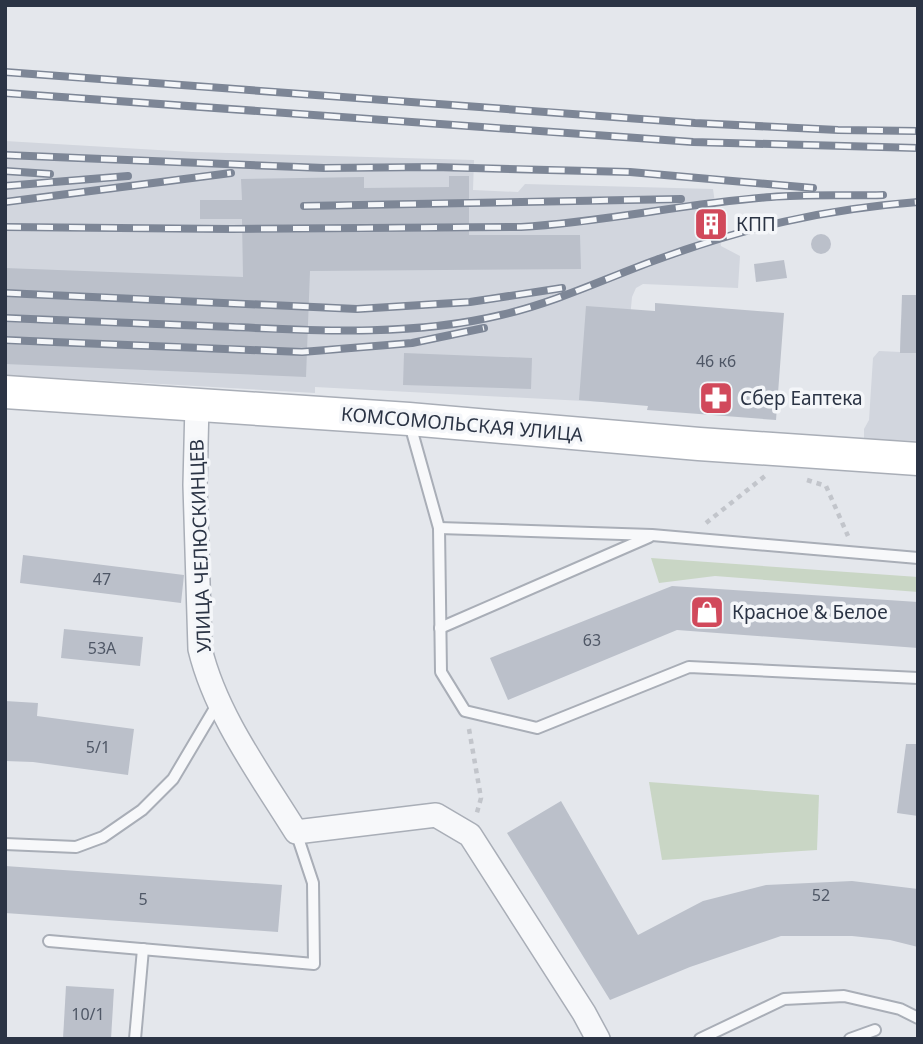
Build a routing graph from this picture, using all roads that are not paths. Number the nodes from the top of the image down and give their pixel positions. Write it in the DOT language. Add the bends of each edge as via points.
graph roads {
  1 [pos="5,391"];
  2 [pos="197,404"];
  3 [pos="409,419"];
  4 [pos="918,458"];
  5 [pos="439,528"];
  6 [pos="652,536"];
  7 [pos="918,558"];
  8 [pos="440,628"];
  9 [pos="918,678"];
  10 [pos="218,703"];
  11 [pos="296,832"];
  12 [pos="5,844"];
  13 [pos="49,941"];
  14 [pos="143,949"];
  15 [pos="918,1018"];
  16 [pos="875,1030"];
  17 [pos="135,1039"];
  18 [pos="598,1039"];
  19 [pos="700,1039"];
  20 [pos="850,1039"];
  1 -- 2 [label="main road, КОМСОМОЛЬСКАЯ УЛИЦА"];
  2 -- 3 [label="main road, КОМСОМОЛЬСКАЯ УЛИЦА"];
  2 -- 10 [label="street, УЛИЦА ЧЕЛЮСКИНЦЕВ" via="200,649"];
  3 -- 4 [label="main road, КОМСОМОЛЬСКАЯ УЛИЦА"];
  3 -- 5 [label="lane"];
  5 -- 6 [label="lane"];
  5 -- 8 [label="lane"];
  6 -- 7 [label="lane"];
  6 -- 8 [label="lane"];
  8 -- 9 [label="lane" via="441,672 466,710 537,728 689,667"];
  10 -- 11 [label="street, УЛИЦА ЧЕЛЮСКИНЦЕВ"];
  10 -- 12 [label="lane" via="173,779 142,810 103,837 76,847"];
  11 -- 14 [label="lane, УЛИЦА ЧЕЛЮСКИНЦЕВ" via="313,883 314,964"];
  11 -- 18 [label="street" via="436,815 470,835"];
  13 -- 14 [label="lane, УЛИЦА ЧЕЛЮСКИНЦЕВ"];
  14 -- 17 [label="lane"];
  15 -- 19 [label="lane" via="844,996 784,999"];
  16 -- 20 [label="lane"];
}
